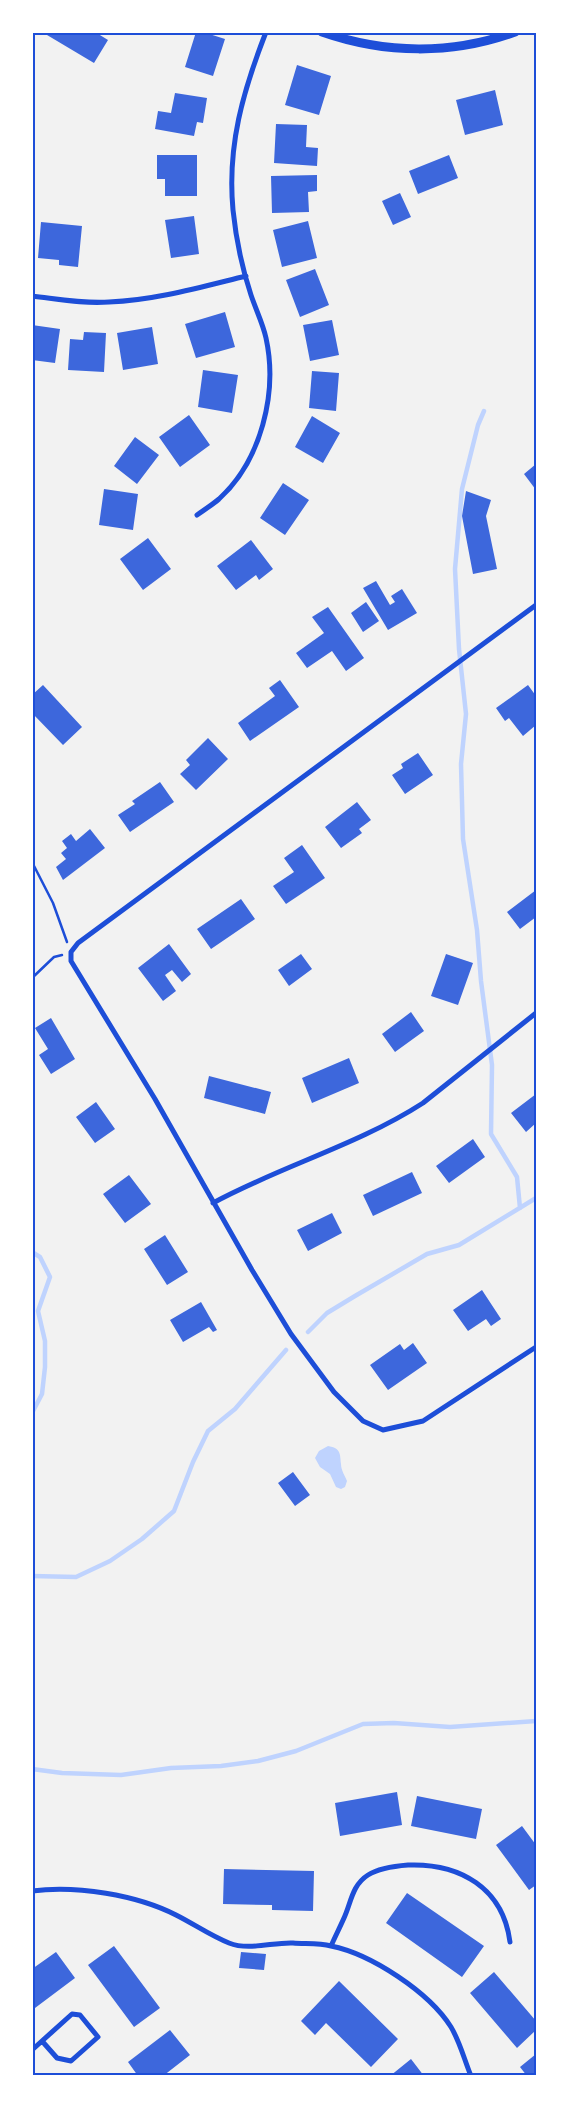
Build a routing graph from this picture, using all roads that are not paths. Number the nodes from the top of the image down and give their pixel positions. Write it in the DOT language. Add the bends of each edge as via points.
graph roads {
  1 [pos="266,32"];
  2 [pos="322,32"];
  3 [pos="515,32"];
  4 [pos="246,276"];
  5 [pos="32,296"];
  6 [pos="197,515"];
  7 [pos="536,605"];
  8 [pos="536,1013"];
  9 [pos="213,1203"];
  10 [pos="536,1347"];
  11 [pos="32,1891"];
  12 [pos="510,1942"];
  13 [pos="331,1946"];
  14 [pos="42,2041"];
  15 [pos="32,2050"];
  16 [pos="471,2076"];
  1 -- 4 [label="street" via="236,128 232,164 237,241"];
  2 -- 3 [label="street" via="364,44 427,49 474,44"];
  4 -- 5 [label="street" via="132,300 81,302"];
  4 -- 6 [label="street" via="266,338 270,372 268,403 260,438 238,477 219,499"];
  7 -- 9 [label="street" via="78,943 71,952 71,960"];
  8 -- 9 [label="street" via="408,1112"];
  9 -- 10 [label="street" via="291,1334 314,1366 349,1408 364,1421 384,1430 423,1421"];
  11 -- 13 [label="street" via="74,1889 118,1896 155,1906 231,1944 245,1947 282,1943"];
  12 -- 13 [label="street" via="504,1917 486,1892 459,1871 425,1864 396,1866 368,1874 354,1890"];
  13 -- 16 [label="street" via="398,1976 423,1996 450,2026"];
  14 -- 14 [label="street" via="57,2058 72,2061 98,2037 80,2015 72,2014"];
  14 -- 15 [label="street"];
}
